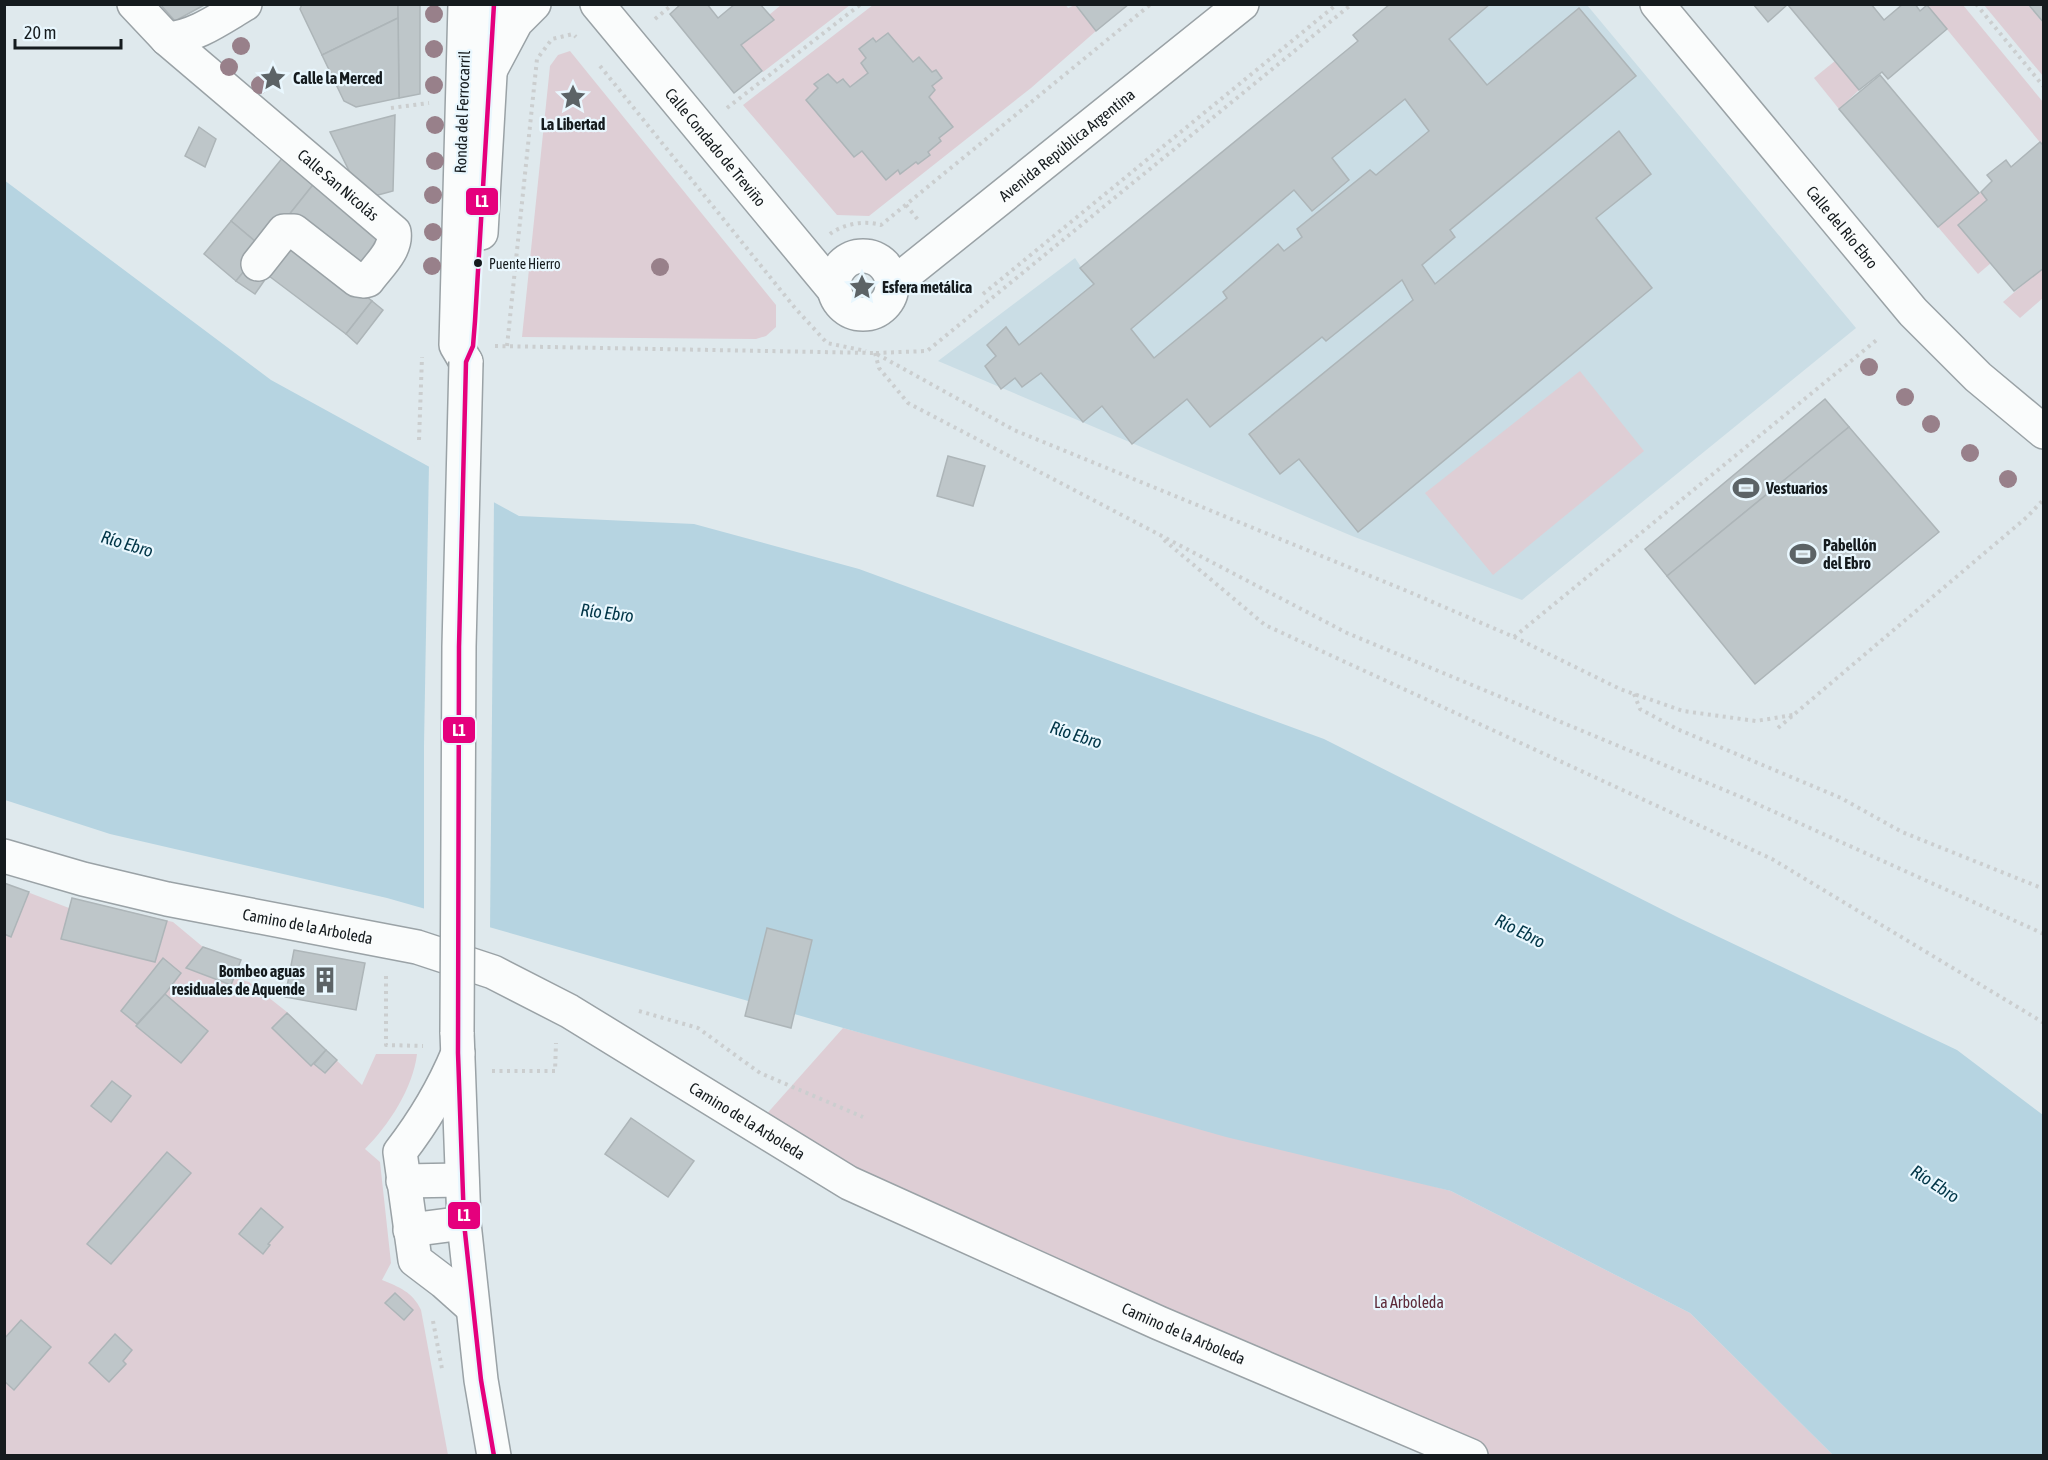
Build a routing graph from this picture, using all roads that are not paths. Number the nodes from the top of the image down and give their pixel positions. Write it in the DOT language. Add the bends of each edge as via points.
graph roads {
  1 [pos="134,4"];
  2 [pos="245,4"];
  3 [pos="465,4"];
  4 [pos="494,4"];
  5 [pos="534,4"];
  6 [pos="597,4"];
  7 [pos="1242,4"];
  8 [pos="1657,4"];
  9 [pos="167,39"];
  10 [pos="491,69"];
  11 [pos="258,264"];
  12 [pos="892,285"];
  13 [pos="835,291"];
  14 [pos="469,354"];
  15 [pos="2043,432"];
  16 [pos="4,856"];
  17 [pos="456,1050"];
  18 [pos="462,1180"];
  19 [pos="403,1181"];
  20 [pos="464,1223"];
  21 [pos="410,1230"];
  22 [pos="472,1307"];
  23 [pos="494,1455"];
  24 [pos="1471,1455"];
  1 -- 9 [label="street, Calle San Nicolás"];
  2 -- 9 [label="street" via="180,38"];
  3 -- 14 [label="street, Ronda del Ferrocarril" via="456,345"];
  4 -- 10 [label="street, Ronda del Ferrocarril"];
  5 -- 10 [label="street" via="516,22"];
  6 -- 13 [label="street, Calle Condado de Treviño"];
  7 -- 12 [label="street, Avenida República Argentina"];
  8 -- 15 [label="street, Calle del Río Ebro" via="1913,312 1978,377"];
  9 -- 11 [label="street, Calle San Nicolás" via="394,232 393,247 364,281 357,280 289,230 284,231"];
  10 -- 14 [label="street, Ronda del Ferrocarril"];
  12 -- 13 [label="street" via="882,307 866,314 849,311"];
  12 -- 13 [label="street" via="879,260 860,256 850,259 837,273"];
  14 -- 17 [label="street, bridge" via="459,647"];
  16 -- 24 [label="street, Camino de la Arboleda" via="167,899 417,946 493,972 568,1011 849,1183 1159,1323"];
  17 -- 18 [label="street"];
  17 -- 19 [label="street" via="450,1074 432,1107 400,1152"];
  18 -- 19 [label="street"];
  18 -- 20 [label="street"];
  19 -- 21 [label="street"];
  20 -- 21 [label="street"];
  20 -- 22 [label="street"];
  21 -- 22 [label="street" via="415,1260"];
  22 -- 23 [label="street"];
}
